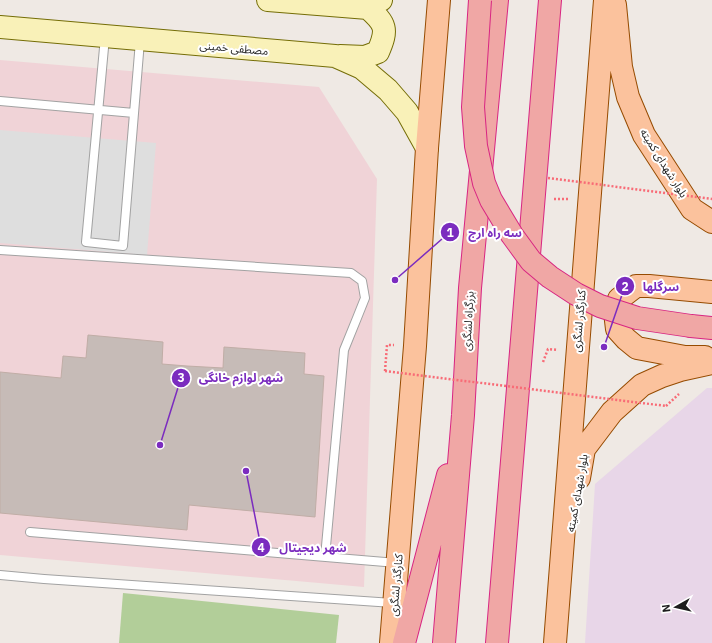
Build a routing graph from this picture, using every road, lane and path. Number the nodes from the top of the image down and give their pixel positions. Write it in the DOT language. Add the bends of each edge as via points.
graph roads {
  1 [pos="268,0"];
  2 [pos="439,0"];
  3 [pos="480,0"];
  4 [pos="497,0"];
  5 [pos="550,0"];
  6 [pos="605,0"];
  7 [pos="615,0"];
  8 [pos="374,4"];
  9 [pos="0,27"];
  10 [pos="105,36"];
  11 [pos="140,40"];
  12 [pos="335,56"];
  13 [pos="0,101"];
  14 [pos="98,110"];
  15 [pos="134,113"];
  16 [pos="426,148"];
  17 [pos="548,178"];
  18 [pos="712,199"];
  19 [pos="712,222"];
  20 [pos="0,250"];
  21 [pos="712,292"];
  22 [pos="712,328"];
  23 [pos="387,345"];
  24 [pos="712,357"];
  25 [pos="712,363"];
  26 [pos="666,406"];
  27 [pos="463,415"];
  28 [pos="30,532"];
  29 [pos="325,557"];
  30 [pos="397,564"];
  31 [pos="0,575"];
  32 [pos="558,601"];
  33 [pos="394,603"];
  34 [pos="391,643"];
  35 [pos="404,643"];
  36 [pos="444,643"];
  37 [pos="497,643"];
  38 [pos="555,643"];
  1 -- 8 [label="main road"];
  2 -- 16 [label="main road, کنارگذر لشگری"];
  3 -- 22 [label="highway, bridge" via="473,107 476,146 490,200 512,235 531,261 550,277 600,306 637,318"];
  4 -- 27 [label="highway, بزرگراه لشگری" via="470,288"];
  5 -- 37 [label="highway"];
  6 -- 32 [label="main road, کنارگذر لشگری"];
  7 -- 19 [label="main road, بلوار شهدای کمیته" via="620,67 628,97 644,135 692,209"];
  8 -- 12 [label="main road" via="377,16 384,25 385,37 378,52 365,57"];
  9 -- 10 [label="main road, مصطفی خمینی"];
  10 -- 11 [label="main road, مصطفی خمینی"];
  10 -- 14 [label="lane"];
  11 -- 12 [label="main road, مصطفی خمینی"];
  11 -- 15 [label="lane"];
  12 -- 16 [label="main road, مصطفی خمینی" via="362,68 388,90 407,112"];
  13 -- 14 [label="lane"];
  14 -- 15 [label="lane"];
  14 -- 15 [label="lane" via="86,242 123,246"];
  16 -- 30 [label="main road, کنارگذر لشگری" via="415,346"];
  17 -- 18 [label="path, bridge"];
  20 -- 29 [label="lane" via="351,273 362,281 365,298 344,350"];
  21 -- 24 [label="main road" via="636,286 619,299 615,312 617,329 637,348 685,357"];
  23 -- 26 [label="path, bridge" via="385,371"];
  25 -- 32 [label="main road, بلوار شهدای کمیته" via="680,370 642,385 612,412 584,449"];
  27 -- 35 [label="highway"];
  27 -- 36 [label="highway, بزرگراه لشگری"];
  28 -- 29 [label="lane"];
  29 -- 30 [label="lane"];
  30 -- 33 [label="main road, کنارگذر لشگری"];
  31 -- 33 [label="lane"];
  32 -- 38 [label="main road, کنارگذر لشگری"];
  33 -- 34 [label="main road, کنارگذر لشگری"];
}
